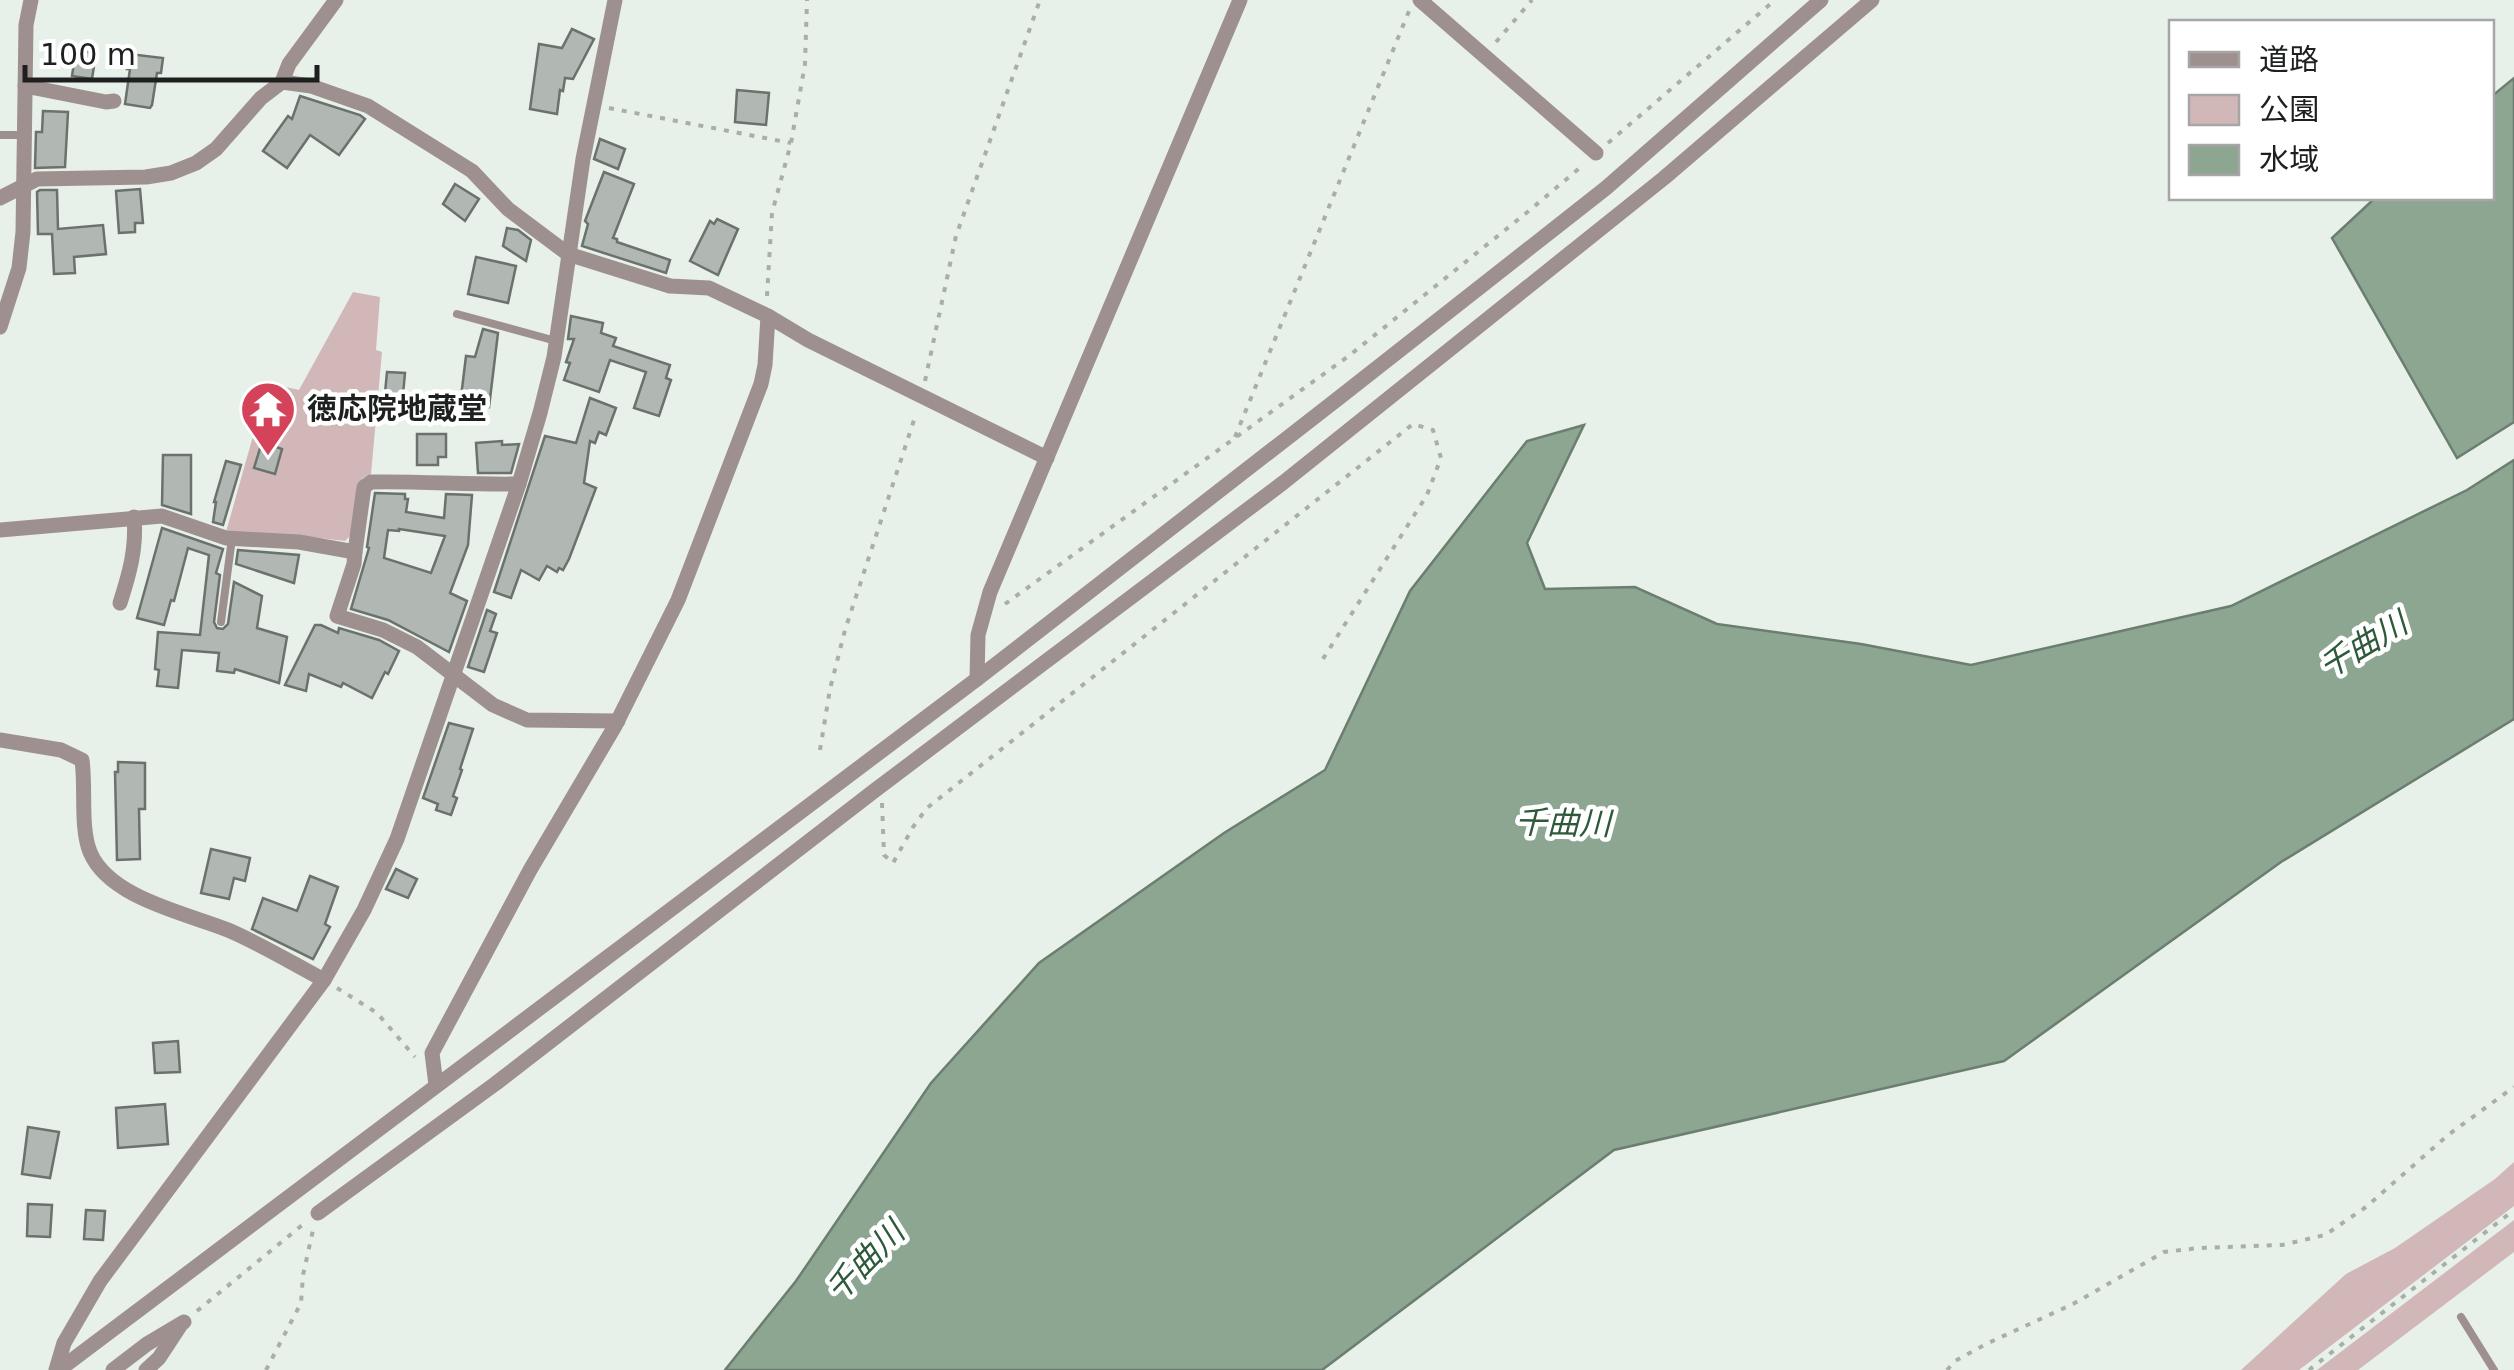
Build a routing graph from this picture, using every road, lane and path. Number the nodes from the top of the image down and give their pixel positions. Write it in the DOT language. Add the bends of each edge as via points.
graph roads {
  1 [pos="31,0"];
  2 [pos="336,0"];
  3 [pos="616,0"];
  4 [pos="807,0"];
  5 [pos="1040,0"];
  6 [pos="1240,0"];
  7 [pos="1417,0"];
  8 [pos="1532,0"];
  9 [pos="1775,0"];
  10 [pos="1821,0"];
  11 [pos="1872,0"];
  12 [pos="1484,56"];
  13 [pos="282,82"];
  14 [pos="25,86"];
  15 [pos="114,101"];
  16 [pos="595,105"];
  17 [pos="0,135"];
  18 [pos="24,135"];
  19 [pos="792,143"];
  20 [pos="1596,154"];
  21 [pos="23,187"];
  22 [pos="0,198"];
  23 [pos="568,254"];
  24 [pos="457,314"];
  25 [pos="768,316"];
  26 [pos="0,327"];
  27 [pos="556,341"];
  28 [pos="922,395"];
  29 [pos="1235,437"];
  30 [pos="1046,458"];
  31 [pos="519,484"];
  32 [pos="134,518"];
  33 [pos="0,530"];
  34 [pos="232,538"];
  35 [pos="355,552"];
  36 [pos="120,604"];
  37 [pos="985,610"];
  38 [pos="221,622"];
  39 [pos="1321,662"];
  40 [pos="454,674"];
  41 [pos="977,679"];
  42 [pos="618,720"];
  43 [pos="0,740"];
  44 [pos="820,750"];
  45 [pos="874,791"];
  46 [pos="324,980"];
  47 [pos="418,1060"];
  48 [pos="436,1085"];
  49 [pos="2514,1087"];
  50 [pos="2514,1210"];
  51 [pos="318,1213"];
  52 [pos="2462,1318"];
  53 [pos="184,1322"];
  54 [pos="58,1370"];
  55 [pos="113,1370"];
  56 [pos="146,1370"];
  57 [pos="266,1370"];
  58 [pos="1947,1370"];
  59 [pos="2309,1370"];
  60 [pos="2494,1370"];
  1 -- 14 [label="street"];
  2 -- 13 [label="street"];
  3 -- 16 [label="street"];
  4 -- 19 [label="path"];
  5 -- 28 [label="path" via="956,236"];
  6 -- 30 [label="street"];
  7 -- 12 [label="street"];
  7 -- 29 [label="path"];
  8 -- 12 [label="path"];
  9 -- 20 [label="path"];
  10 -- 41 [label="street" via="1606,188"];
  11 -- 45 [label="street" via="1664,178 1299,470"];
  12 -- 20 [label="street"];
  13 -- 21 [label="street" via="216,150 172,173 37,179"];
  13 -- 23 [label="street" via="368,106 472,170 508,209"];
  14 -- 15 [label="street"];
  14 -- 18 [label="street"];
  16 -- 19 [label="path"];
  16 -- 23 [label="street"];
  17 -- 18 [label="lane"];
  18 -- 21 [label="street"];
  19 -- 25 [label="path" via="772,213"];
  20 -- 29 [label="path" via="1350,355"];
  21 -- 22 [label="street"];
  21 -- 26 [label="street" via="19,268"];
  23 -- 25 [label="street" via="670,286 709,288"];
  23 -- 27 [label="street"];
  24 -- 27 [label="lane"];
  25 -- 28 [label="street"];
  25 -- 42 [label="street" via="761,384 678,600"];
  27 -- 31 [label="street"];
  28 -- 30 [label="street"];
  28 -- 44 [label="path" via="845,630"];
  29 -- 37 [label="path" via="1008,603"];
  30 -- 37 [label="street"];
  31 -- 35 [label="street" via="371,482 364,486"];
  31 -- 40 [label="street"];
  32 -- 33 [label="street"];
  32 -- 34 [label="street" via="162,516"];
  32 -- 36 [label="street" via="131,570"];
  34 -- 35 [label="street"];
  34 -- 38 [label="lane"];
  35 -- 40 [label="street" via="337,616 383,630"];
  37 -- 41 [label="street"];
  39 -- 45 [label="path" via="1427,495 1441,458 1433,430 1413,424 926,808 893,863 884,856 883,804"];
  40 -- 42 [label="street" via="493,705 527,720"];
  40 -- 46 [label="street" via="397,839"];
  41 -- 48 [label="street"];
  42 -- 48 [label="street" via="432,1054"];
  43 -- 46 [label="street" via="82,760 91,854 118,885"];
  45 -- 51 [label="street"];
  46 -- 47 [label="path" via="377,1013"];
  46 -- 54 [label="street" via="100,1281 64,1343"];
  48 -- 54 [label="street"];
  49 -- 58 [label="path" via="2326,1235 2282,1245 2164,1252"];
  50 -- 59 [label="path"];
  51 -- 53 [label="path"];
  51 -- 57 [label="path" via="301,1303"];
  52 -- 60 [label="lane"];
  53 -- 55 [label="street"];
  53 -- 56 [label="street"];
}
